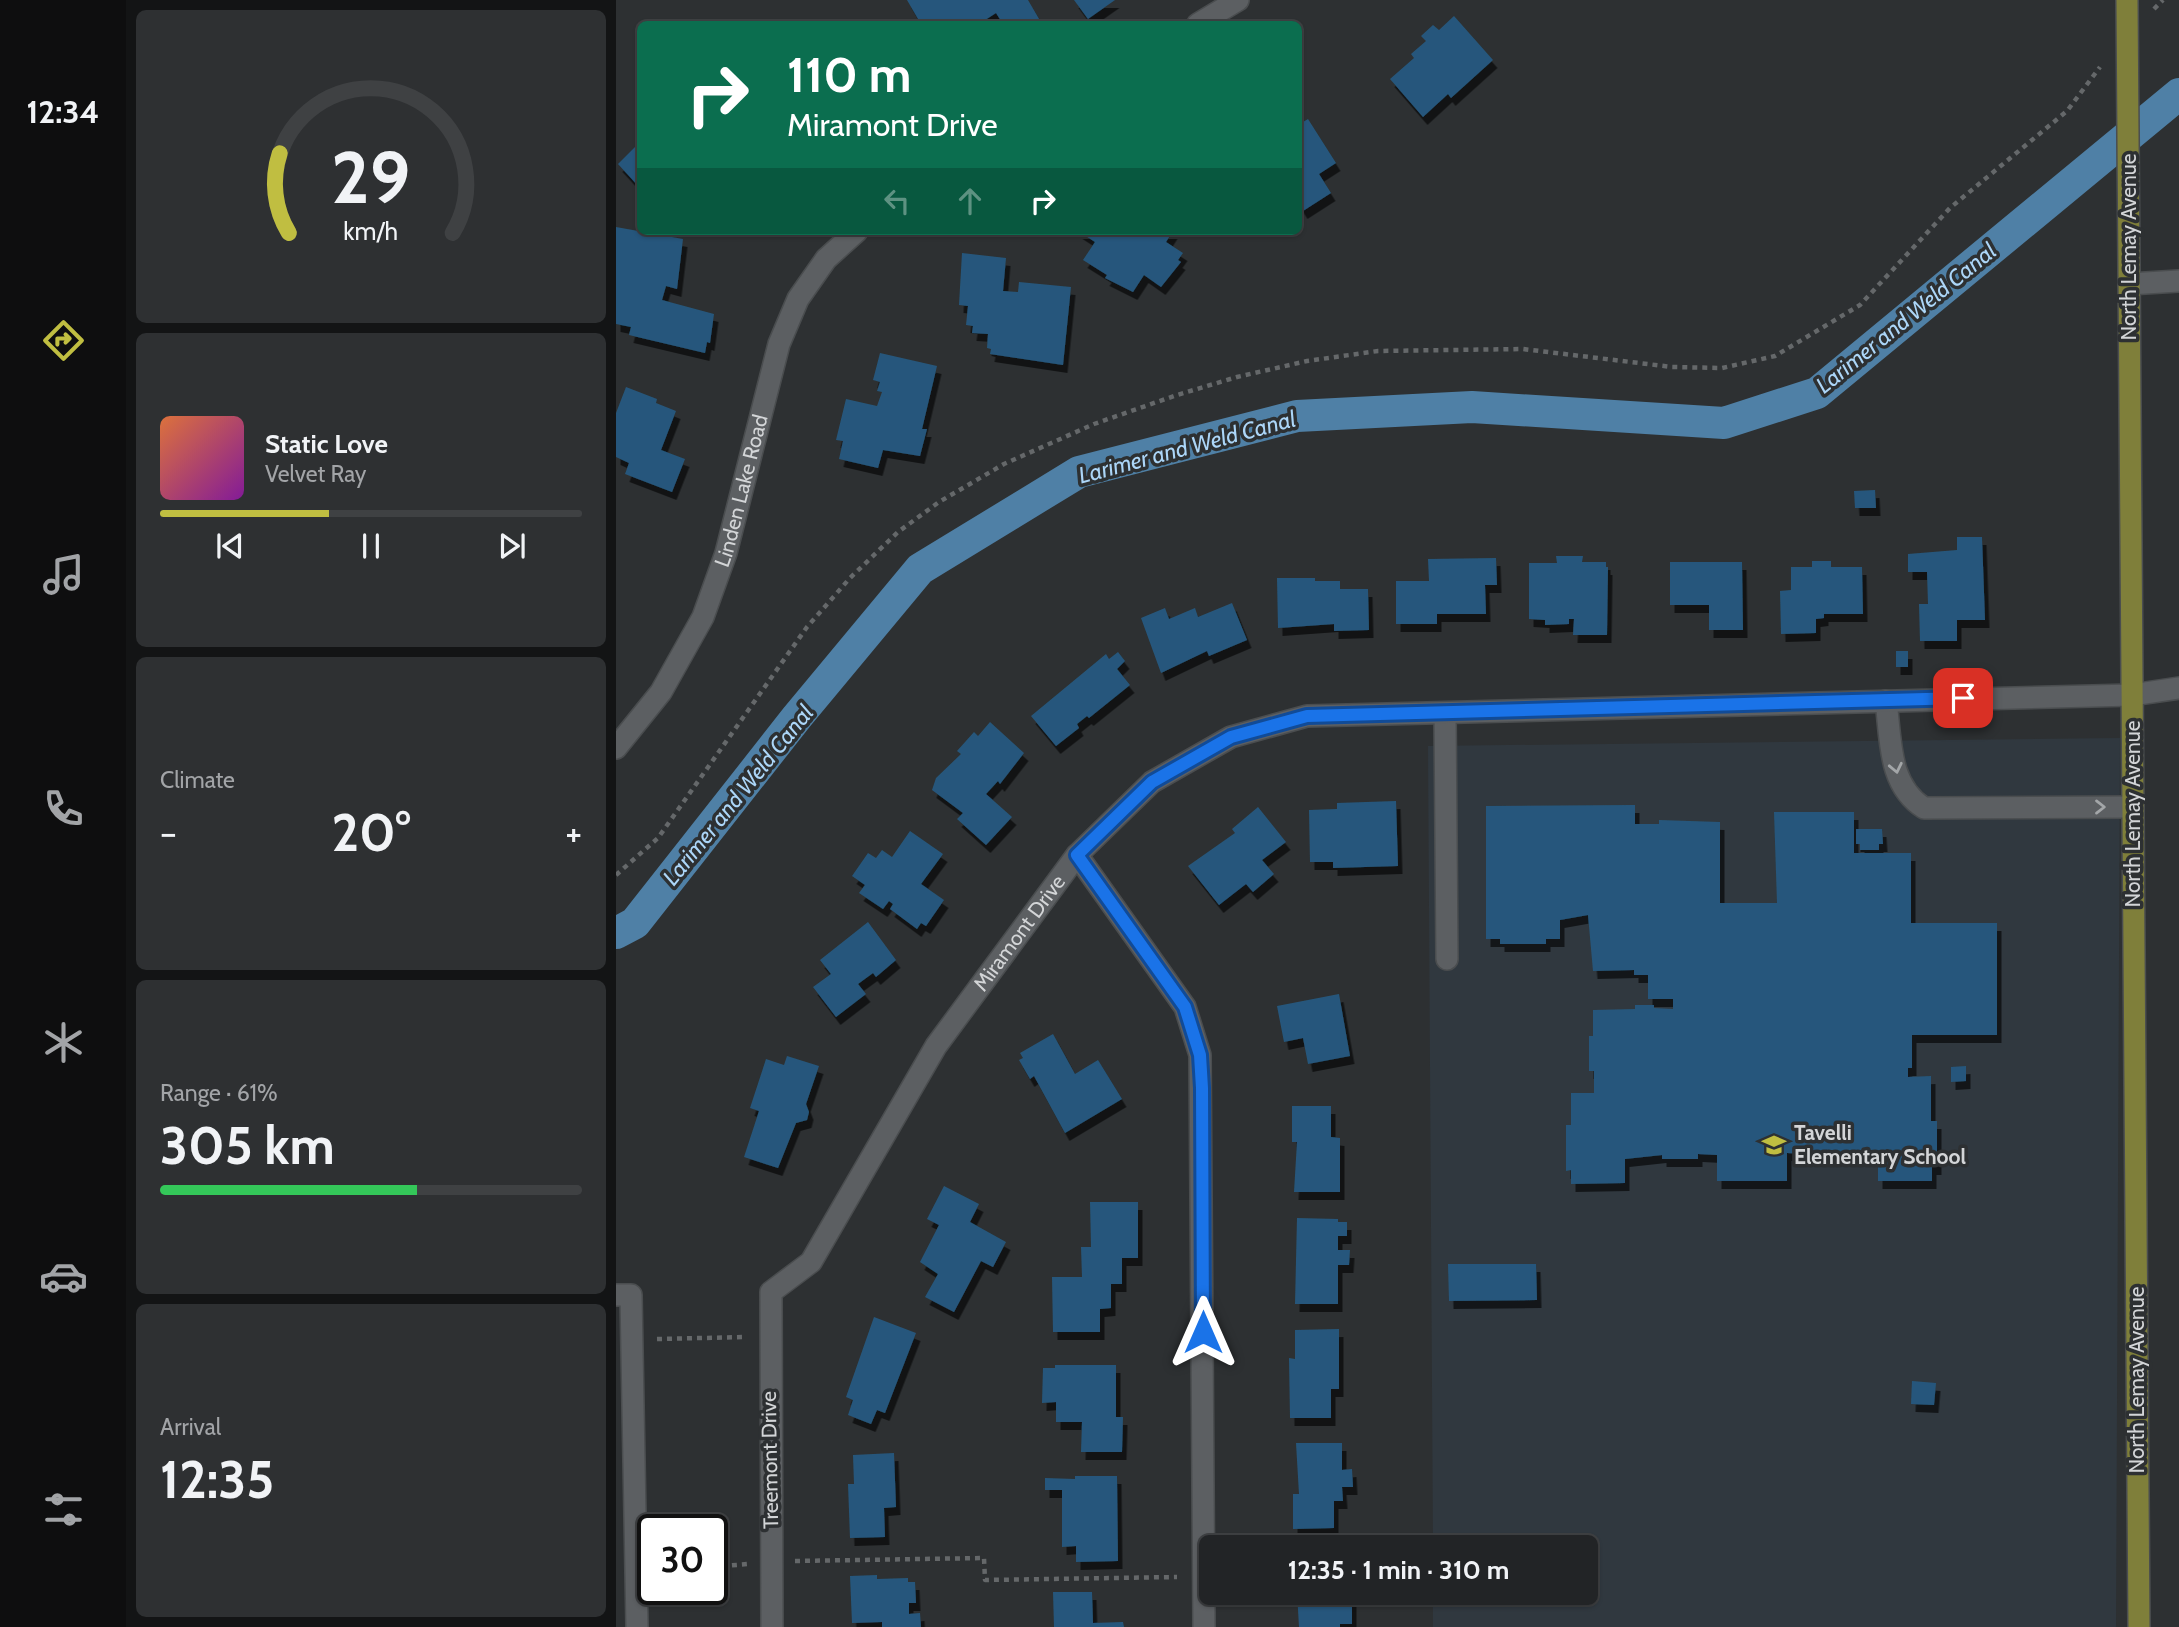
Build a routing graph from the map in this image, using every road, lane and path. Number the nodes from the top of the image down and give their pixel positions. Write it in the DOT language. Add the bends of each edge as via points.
graph roads {
  1 [pos="1238,0"];
  2 [pos="2127,0"];
  3 [pos="2163,0"];
  4 [pos="1203,21"];
  5 [pos="2127,34"];
  6 [pos="853,235"];
  7 [pos="2179,281"];
  8 [pos="2129,284"];
  9 [pos="2179,688"];
  10 [pos="2132,695"];
  11 [pos="1886,701"];
  12 [pos="1445,713"];
  13 [pos="616,748"];
  14 [pos="2133,807"];
  15 [pos="1077,855"];
  16 [pos="616,875"];
  17 [pos="1447,959"];
  18 [pos="771,1292"];
  19 [pos="624,1295"];
  20 [pos="769,1336"];
  21 [pos="632,1340"];
  22 [pos="1204,1535"];
  23 [pos="771,1562"];
  24 [pos="728,1566"];
  25 [pos="1199,1577"];
  26 [pos="1204,1605"];
  27 [pos="637,1627"];
  28 [pos="772,1627"];
  29 [pos="1204,1627"];
  30 [pos="2139,1627"];
  1 -- 4 [label="street"];
  2 -- 5 [label="main road, North Lemay Avenue"];
  3 -- 5 [label="path"];
  5 -- 8 [label="main road, North Lemay Avenue"];
  5 -- 16 [label="path" via="2067,111 1950,208 1860,305 1775,356 1722,368 1672,367 1523,349 1366,353 1284,366 1177,395 1094,424 1004,464 929,509 850,578 807,627 658,838"];
  6 -- 13 [label="street, Linden Lake Road" via="826,259 798,299 779,344 726,553 703,618 661,692"];
  7 -- 8 [label="street"];
  8 -- 10 [label="main road, North Lemay Avenue"];
  9 -- 10 [label="street, Miramont Drive"];
  10 -- 11 [label="street, Miramont Drive"];
  10 -- 14 [label="main road, North Lemay Avenue"];
  11 -- 12 [label="street, Miramont Drive"];
  11 -- 14 [label="street, one-way" via="1895,775 1909,799 1924,808"];
  12 -- 15 [label="street, Miramont Drive" via="1307,716 1231,737 1152,782"];
  12 -- 17 [label="street"];
  14 -- 30 [label="main road, North Lemay Avenue"];
  15 -- 18 [label="street, Miramont Drive" via="936,1045 811,1262"];
  15 -- 22 [label="street" via="1185,1007 1200,1055"];
  18 -- 20 [label="street, Treemont Drive"];
  19 -- 21 [label="street"];
  20 -- 21 [label="path"];
  20 -- 23 [label="street, Treemont Drive"];
  21 -- 27 [label="street"];
  23 -- 24 [label="path"];
  23 -- 25 [label="path" via="984,1558 985,1580"];
  23 -- 28 [label="street, Treemont Drive"];
  26 -- 29 [label="street"];
}
